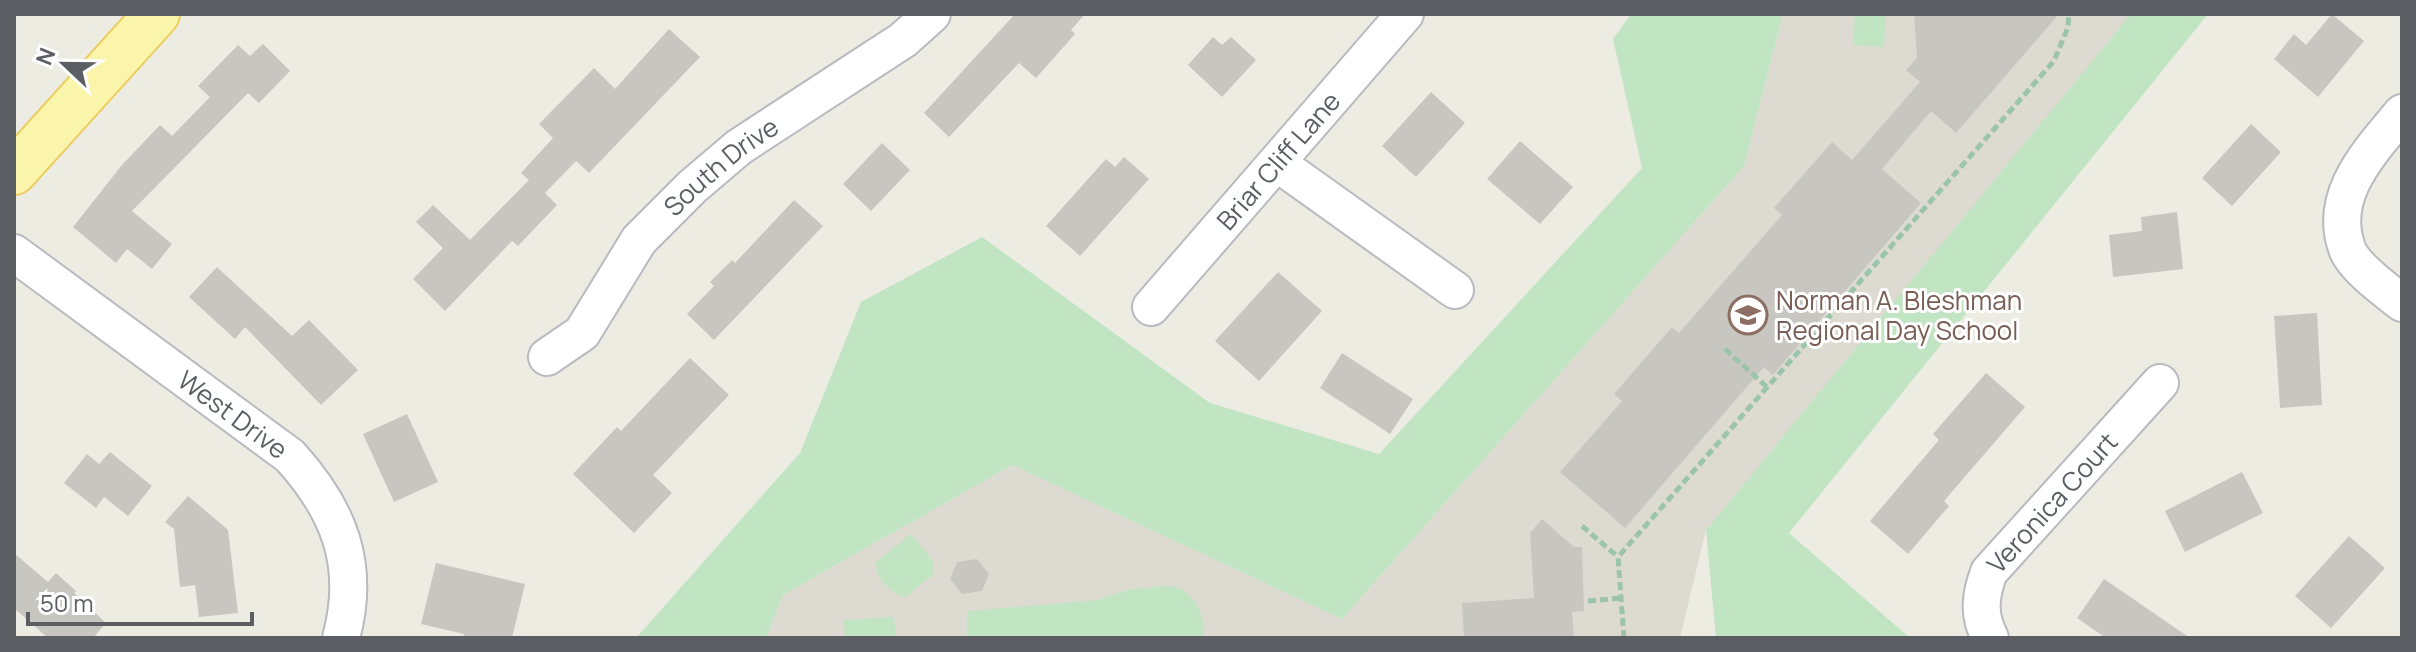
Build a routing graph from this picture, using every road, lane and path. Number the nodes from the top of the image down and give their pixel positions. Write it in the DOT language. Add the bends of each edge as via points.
graph roads {
  1 [pos="157,14"];
  2 [pos="932,14"];
  3 [pos="1405,14"];
  4 [pos="2069,14"];
  5 [pos="2402,113"];
  6 [pos="1277,163"];
  7 [pos="14,172"];
  8 [pos="14,253"];
  9 [pos="1455,290"];
  10 [pos="2402,303"];
  11 [pos="1151,307"];
  12 [pos="1725,349"];
  13 [pos="547,357"];
  14 [pos="2160,383"];
  15 [pos="1768,388"];
  16 [pos="1582,526"];
  17 [pos="1618,557"];
  18 [pos="1621,598"];
  19 [pos="1588,601"];
  20 [pos="341,638"];
  21 [pos="1624,638"];
  22 [pos="1990,638"];
  1 -- 7 [label="main road"];
  2 -- 13 [label="street, South Drive" via="903,40 739,147 692,187 639,240 582,333"];
  3 -- 6 [label="street, Briar Cliff Lane"];
  4 -- 15 [label="path" via="2054,61"];
  5 -- 10 [label="street" via="2362,162 2346,193 2341,221 2349,253"];
  6 -- 9 [label="street"];
  6 -- 11 [label="street, Briar Cliff Lane"];
  8 -- 20 [label="street, West Drive" via="290,456 315,483 334,516 346,554 349,588"];
  12 -- 15 [label="path"];
  14 -- 22 [label="street, Veronica Court" via="1989,572 1981,613"];
  15 -- 17 [label="path"];
  16 -- 17 [label="path"];
  17 -- 18 [label="path"];
  18 -- 19 [label="path"];
  18 -- 21 [label="path"];
}
